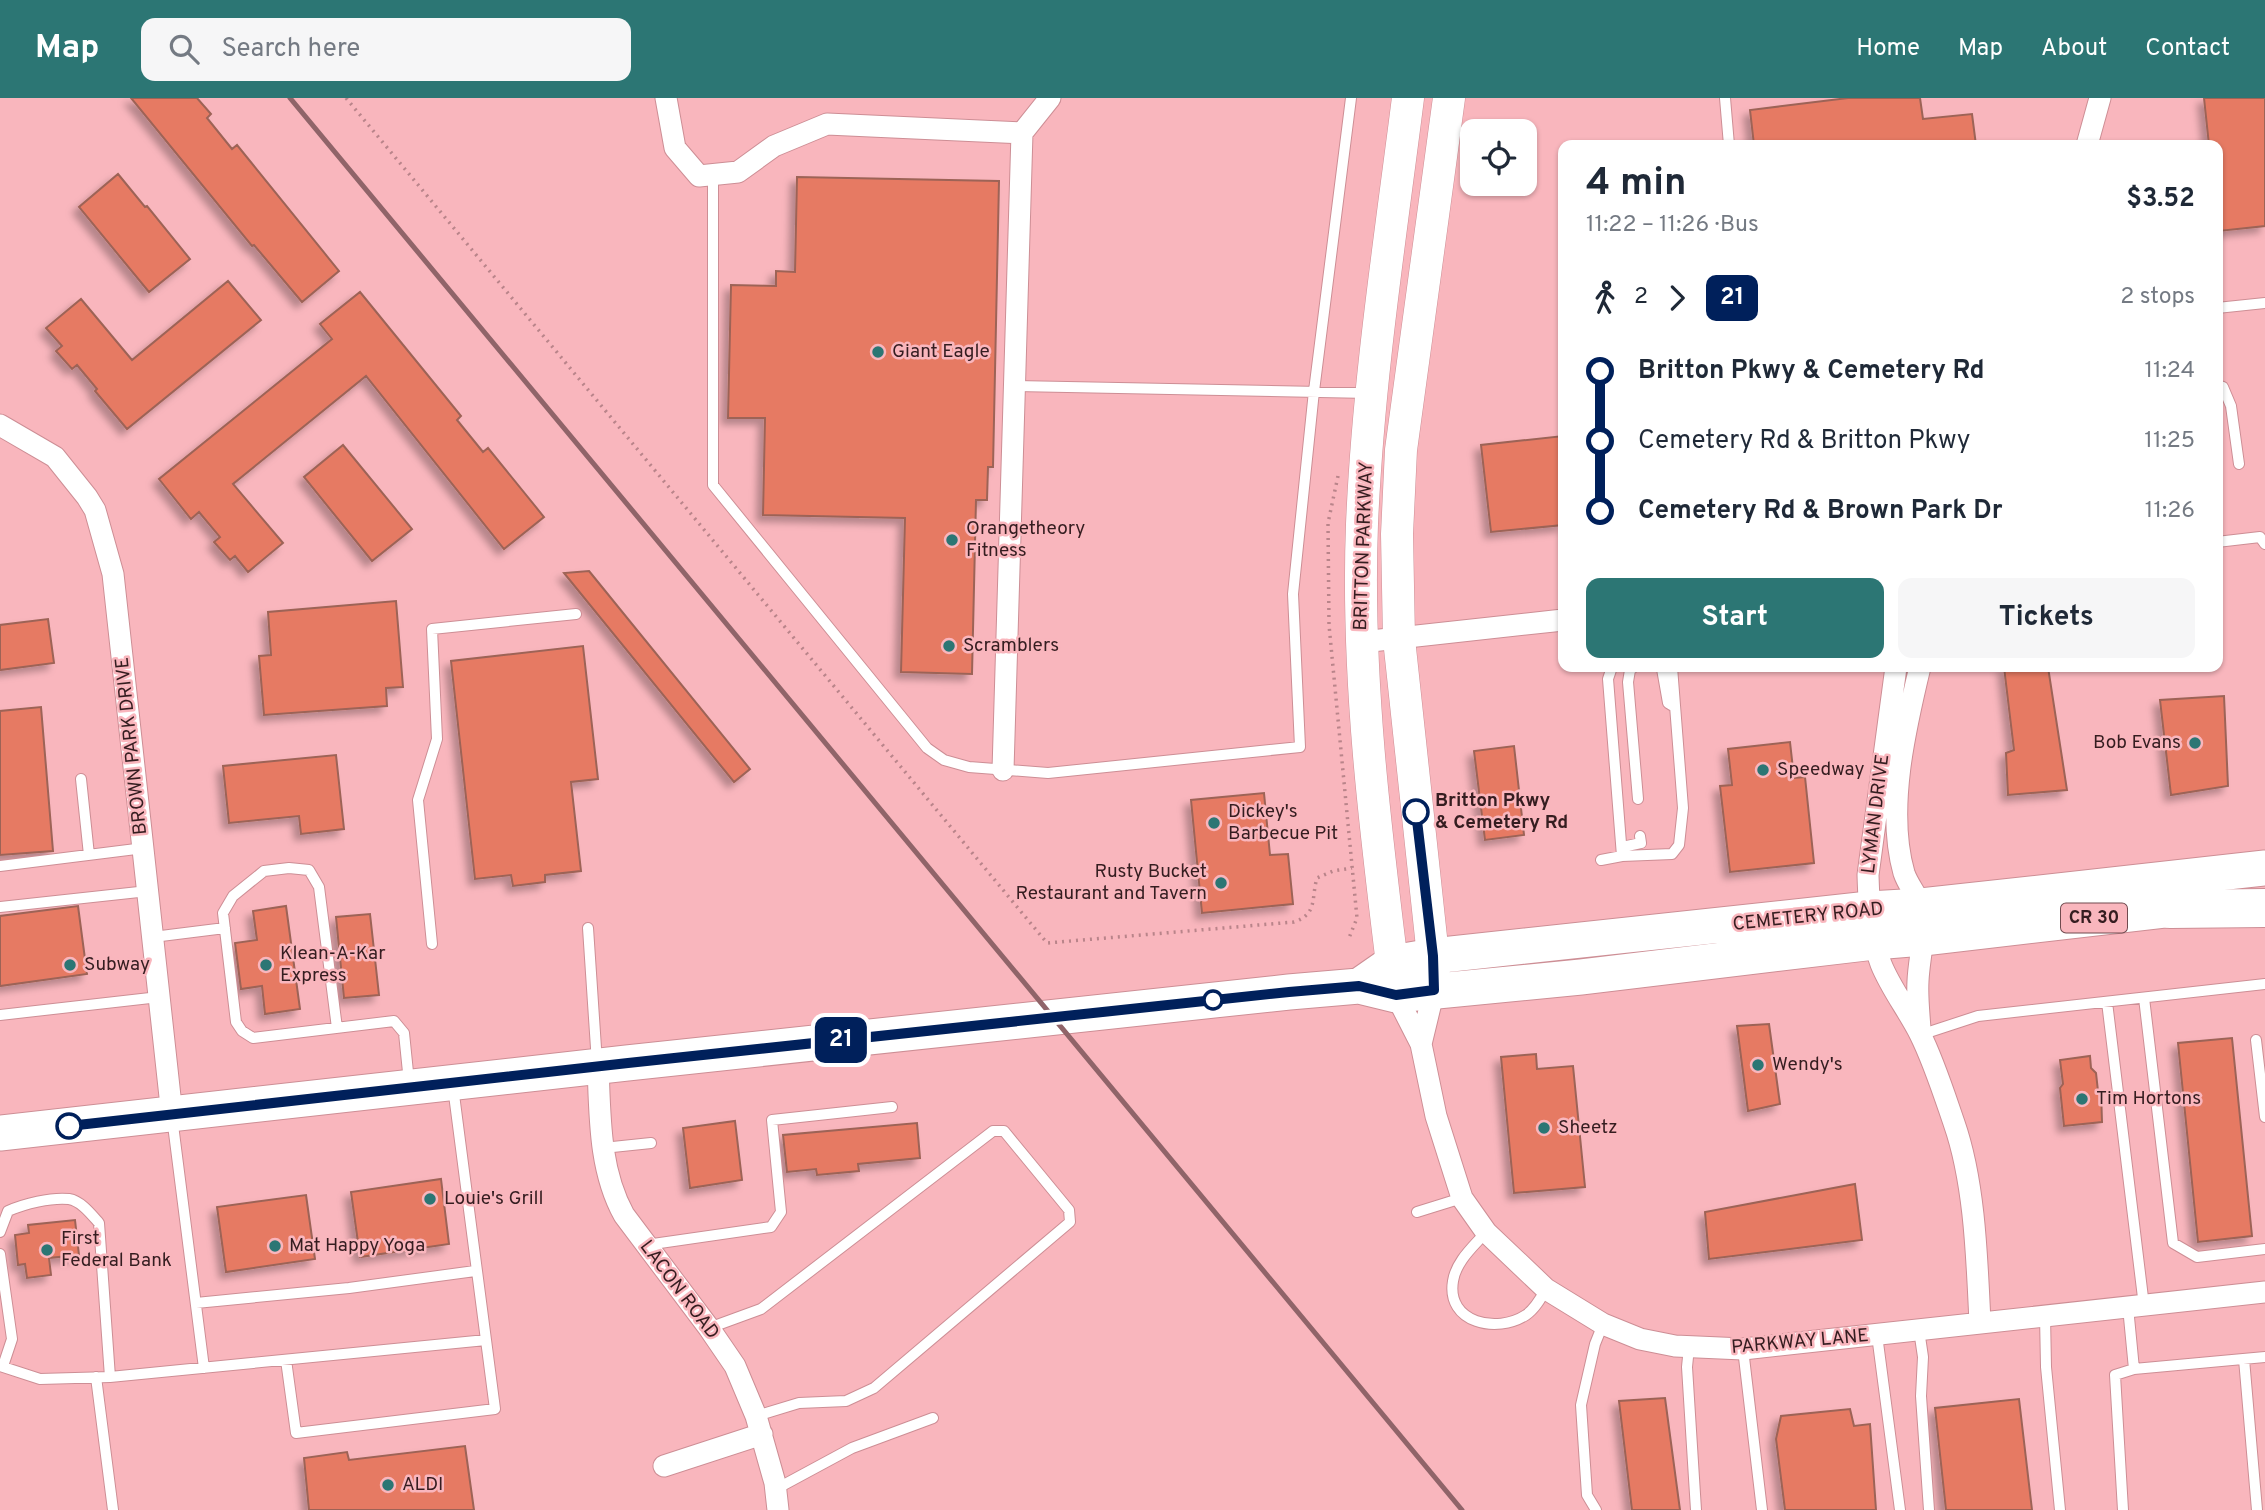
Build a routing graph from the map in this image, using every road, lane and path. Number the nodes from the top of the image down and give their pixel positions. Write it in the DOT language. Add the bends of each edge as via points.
graph roads {
  1 [pos="666,98"];
  2 [pos="1050,98"];
  3 [pos="1351,98"];
  4 [pos="1408,98"];
  5 [pos="1449,98"];
  6 [pos="1725,98"];
  7 [pos="2100,98"];
  8 [pos="1022,133"];
  9 [pos="1729,140"];
  10 [pos="2088,140"];
  11 [pos="713,175"];
  12 [pos="2265,303"];
  13 [pos="2223,307"];
  14 [pos="1015,386"];
  15 [pos="2223,387"];
  16 [pos="1314,391"];
  17 [pos="1371,393"];
  18 [pos="0,425"];
  19 [pos="2239,464"];
  20 [pos="2223,541"];
  21 [pos="2265,544"];
  22 [pos="576,614"];
  23 [pos="1558,621"];
  24 [pos="1399,639"];
  25 [pos="1362,642"];
  26 [pos="1610,672"];
  27 [pos="1630,672"];
  28 [pos="1663,672"];
  29 [pos="1672,672"];
  30 [pos="1895,672"];
  31 [pos="1919,672"];
  32 [pos="1675,708"];
  33 [pos="1003,770"];
  34 [pos="81,779"];
  35 [pos="1638,799"];
  36 [pos="1640,836"];
  37 [pos="144,848"];
  38 [pos="1622,851"];
  39 [pos="89,855"];
  40 [pos="1601,860"];
  41 [pos="0,866"];
  42 [pos="2265,868"];
  43 [pos="148,891"];
  44 [pos="2265,898"];
  45 [pos="0,907"];
  46 [pos="2265,908"];
  47 [pos="2170,909"];
  48 [pos="1922,922"];
  49 [pos="1871,925"];
  50 [pos="225,928"];
  51 [pos="588,928"];
  52 [pos="153,937"];
  53 [pos="432,944"];
  54 [pos="1433,956"];
  55 [pos="1394,979"];
  56 [pos="2265,984"];
  57 [pos="1434,990"];
  58 [pos="159,997"];
  59 [pos="2144,998"];
  60 [pos="2107,1002"];
  61 [pos="0,1015"];
  62 [pos="337,1028"];
  63 [pos="1920,1035"];
  64 [pos="2256,1040"];
  65 [pos="1421,1044"];
  66 [pos="598,1066"];
  67 [pos="452,1082"];
  68 [pos="409,1088"];
  69 [pos="892,1107"];
  70 [pos="172,1115"];
  71 [pos="2265,1117"];
  72 [pos="0,1133"];
  73 [pos="651,1143"];
  74 [pos="603,1148"];
  75 [pos="1462,1198"];
  76 [pos="1417,1212"];
  77 [pos="1486,1231"];
  78 [pos="0,1232"];
  79 [pos="646,1245"];
  80 [pos="2265,1249"];
  81 [pos="0,1254"];
  82 [pos="475,1271"];
  83 [pos="1546,1289"];
  84 [pos="2265,1292"];
  85 [pos="196,1303"];
  86 [pos="2136,1306"];
  87 [pos="2045,1316"];
  88 [pos="1980,1323"];
  89 [pos="1603,1324"];
  90 [pos="709,1328"];
  91 [pos="1919,1330"];
  92 [pos="1877,1335"];
  93 [pos="486,1340"];
  94 [pos="1689,1347"];
  95 [pos="1743,1349"];
  96 [pos="2265,1357"];
  97 [pos="2245,1359"];
  98 [pos="286,1360"];
  99 [pos="2,1366"];
  100 [pos="204,1368"];
  101 [pos="2134,1369"];
  102 [pos="96,1377"];
  103 [pos="110,1377"];
  104 [pos="933,1418"];
  105 [pos="759,1425"];
  106 [pos="664,1466"];
  107 [pos="777,1499"];
  108 [pos="113,1510"];
  109 [pos="1596,1510"];
  110 [pos="1696,1510"];
  111 [pos="1762,1510"];
  112 [pos="1900,1510"];
  113 [pos="1929,1510"];
  114 [pos="2060,1510"];
  115 [pos="2123,1510"];
  116 [pos="2257,1510"];
  1 -- 11 [label="street" via="675,148 699,176"];
  2 -- 8 [label="street"];
  3 -- 16 [label="lane"];
  4 -- 17 [label="main road, BRITTON PARKWAY"];
  5 -- 24 [label="main road, BRITTON PARKWAY" via="1402,450 1397,534"];
  6 -- 9 [label="lane"];
  7 -- 10 [label="street"];
  8 -- 11 [label="street" via="827,124 774,146 738,172"];
  8 -- 14 [label="street"];
  11 -- 33 [label="lane" via="712,485 927,748 944,760"];
  12 -- 13 [label="lane"];
  14 -- 16 [label="lane"];
  14 -- 33 [label="street"];
  15 -- 19 [label="lane" via="2231,406"];
  16 -- 17 [label="lane"];
  16 -- 33 [label="lane" via="1293,594 1300,747 1048,773"];
  17 -- 25 [label="main road, BRITTON PARKWAY" via="1362,525"];
  18 -- 37 [label="street, BROWN PARK DRIVE" via="55,457 96,510 113,574"];
  20 -- 21 [label="lane" via="2260,537"];
  22 -- 53 [label="lane" via="432,629 437,739 418,800"];
  23 -- 24 [label="street"];
  24 -- 25 [label="street"];
  24 -- 54 [label="main road, BRITTON PARKWAY"];
  25 -- 55 [label="main road, BRITTON PARKWAY" via="1368,750"];
  26 -- 38 [label="lane"];
  27 -- 35 [label="lane"];
  28 -- 32 [label="lane" via="1668,703"];
  29 -- 32 [label="lane"];
  30 -- 49 [label="street, LYMAN DRIVE" via="1868,875"];
  31 -- 48 [label="street, LYMAN DRIVE" via="1903,748 1897,834"];
  32 -- 38 [label="lane" via="1683,808 1679,845 1672,854"];
  34 -- 39 [label="lane"];
  36 -- 38 [label="lane" via="1640,843"];
  37 -- 39 [label="lane"];
  37 -- 43 [label="street, BROWN PARK DRIVE"];
  38 -- 40 [label="lane"];
  39 -- 41 [label="lane"];
  42 -- 48 [label="main road, CEMETERY ROAD / CR 30"];
  43 -- 45 [label="lane"];
  43 -- 52 [label="street, BROWN PARK DRIVE"];
  44 -- 47 [label="main road, CEMETERY ROAD / CR 30"];
  46 -- 47 [label="highway"];
  47 -- 48 [label="main road, CEMETERY ROAD / CR 30"];
  48 -- 49 [label="main road, CEMETERY ROAD / CR 30"];
  48 -- 63 [label="street, LYMAN DRIVE"];
  49 -- 54 [label="main road, CEMETERY ROAD / CR 30"];
  49 -- 57 [label="main road, CEMETERY ROAD / CR 30" via="1581,977"];
  49 -- 63 [label="street, LYMAN DRIVE" via="1882,966"];
  50 -- 52 [label="lane"];
  50 -- 62 [label="lane" via="236,1022 242,1031 253,1038"];
  50 -- 62 [label="lane" via="223,913 233,896 264,871 309,870 319,887"];
  51 -- 66 [label="lane"];
  52 -- 58 [label="street, BROWN PARK DRIVE"];
  54 -- 55 [label="main road, CEMETERY ROAD / CR 30"];
  54 -- 57 [label="main road, BRITTON PARKWAY"];
  55 -- 57 [label="main road, CEMETERY ROAD / CR 30"];
  55 -- 65 [label="street, PARKWAY LANE"];
  55 -- 66 [label="main road, CEMETERY ROAD / CR 30"];
  56 -- 59 [label="lane"];
  57 -- 65 [label="street, PARKWAY LANE"];
  58 -- 61 [label="lane"];
  58 -- 70 [label="street, BROWN PARK DRIVE"];
  59 -- 60 [label="lane"];
  59 -- 80 [label="lane" via="2173,1243 2197,1256"];
  60 -- 63 [label="lane" via="1978,1016"];
  60 -- 86 [label="lane"];
  62 -- 68 [label="lane" via="394,1021 404,1033"];
  63 -- 88 [label="street, LYMAN DRIVE" via="1963,1153"];
  64 -- 71 [label="lane"];
  65 -- 75 [label="street, PARKWAY LANE" via="1436,1116"];
  66 -- 67 [label="main road, CEMETERY ROAD / CR 30"];
  66 -- 74 [label="street, LACON ROAD"];
  67 -- 68 [label="main road, CEMETERY ROAD / CR 30"];
  67 -- 82 [label="lane"];
  68 -- 70 [label="main road, CEMETERY ROAD / CR 30"];
  69 -- 79 [label="lane" via="772,1120 782,1212 771,1227"];
  70 -- 72 [label="main road, CEMETERY ROAD / CR 30"];
  70 -- 85 [label="lane"];
  73 -- 74 [label="lane"];
  74 -- 79 [label="street, LACON ROAD" via="616,1200"];
  75 -- 76 [label="lane"];
  75 -- 77 [label="street, PARKWAY LANE"];
  77 -- 83 [label="street, PARKWAY LANE"];
  77 -- 83 [label="lane" via="1459,1263 1452,1280 1453,1296 1463,1315 1482,1324 1506,1324 1526,1315"];
  78 -- 103 [label="lane" via="8,1211 25,1203 70,1199 99,1223"];
  79 -- 90 [label="street, LACON ROAD"];
  81 -- 99 [label="lane" via="12,1339"];
  82 -- 85 [label="lane"];
  82 -- 93 [label="lane"];
  83 -- 89 [label="street, PARKWAY LANE"];
  84 -- 86 [label="street, PARKWAY LANE"];
  85 -- 100 [label="lane"];
  86 -- 87 [label="street, PARKWAY LANE"];
  86 -- 101 [label="lane"];
  87 -- 88 [label="street, PARKWAY LANE"];
  87 -- 114 [label="lane"];
  88 -- 91 [label="street, PARKWAY LANE"];
  89 -- 94 [label="street, PARKWAY LANE" via="1649,1342"];
  89 -- 109 [label="lane" via="1581,1405 1587,1495"];
  90 -- 105 [label="street, LACON ROAD" via="735,1366"];
  90 -- 105 [label="lane" via="761,1309 993,1131 1004,1131 1069,1210 1070,1222 874,1388 846,1401 799,1403"];
  91 -- 92 [label="street, PARKWAY LANE"];
  91 -- 113 [label="lane"];
  92 -- 95 [label="street, PARKWAY LANE"];
  92 -- 112 [label="lane"];
  93 -- 98 [label="lane"];
  93 -- 98 [label="lane" via="495,1409 296,1433"];
  94 -- 95 [label="street, PARKWAY LANE"];
  94 -- 110 [label="lane"];
  95 -- 111 [label="lane"];
  96 -- 97 [label="lane"];
  97 -- 101 [label="lane"];
  97 -- 116 [label="lane"];
  98 -- 100 [label="lane"];
  99 -- 102 [label="lane" via="40,1379"];
  100 -- 103 [label="lane"];
  101 -- 115 [label="lane" via="2115,1375"];
  102 -- 103 [label="lane"];
  102 -- 108 [label="lane"];
  104 -- 107 [label="lane" via="852,1448"];
  105 -- 106 [label="street"];
  105 -- 107 [label="street, LACON ROAD"];
}
